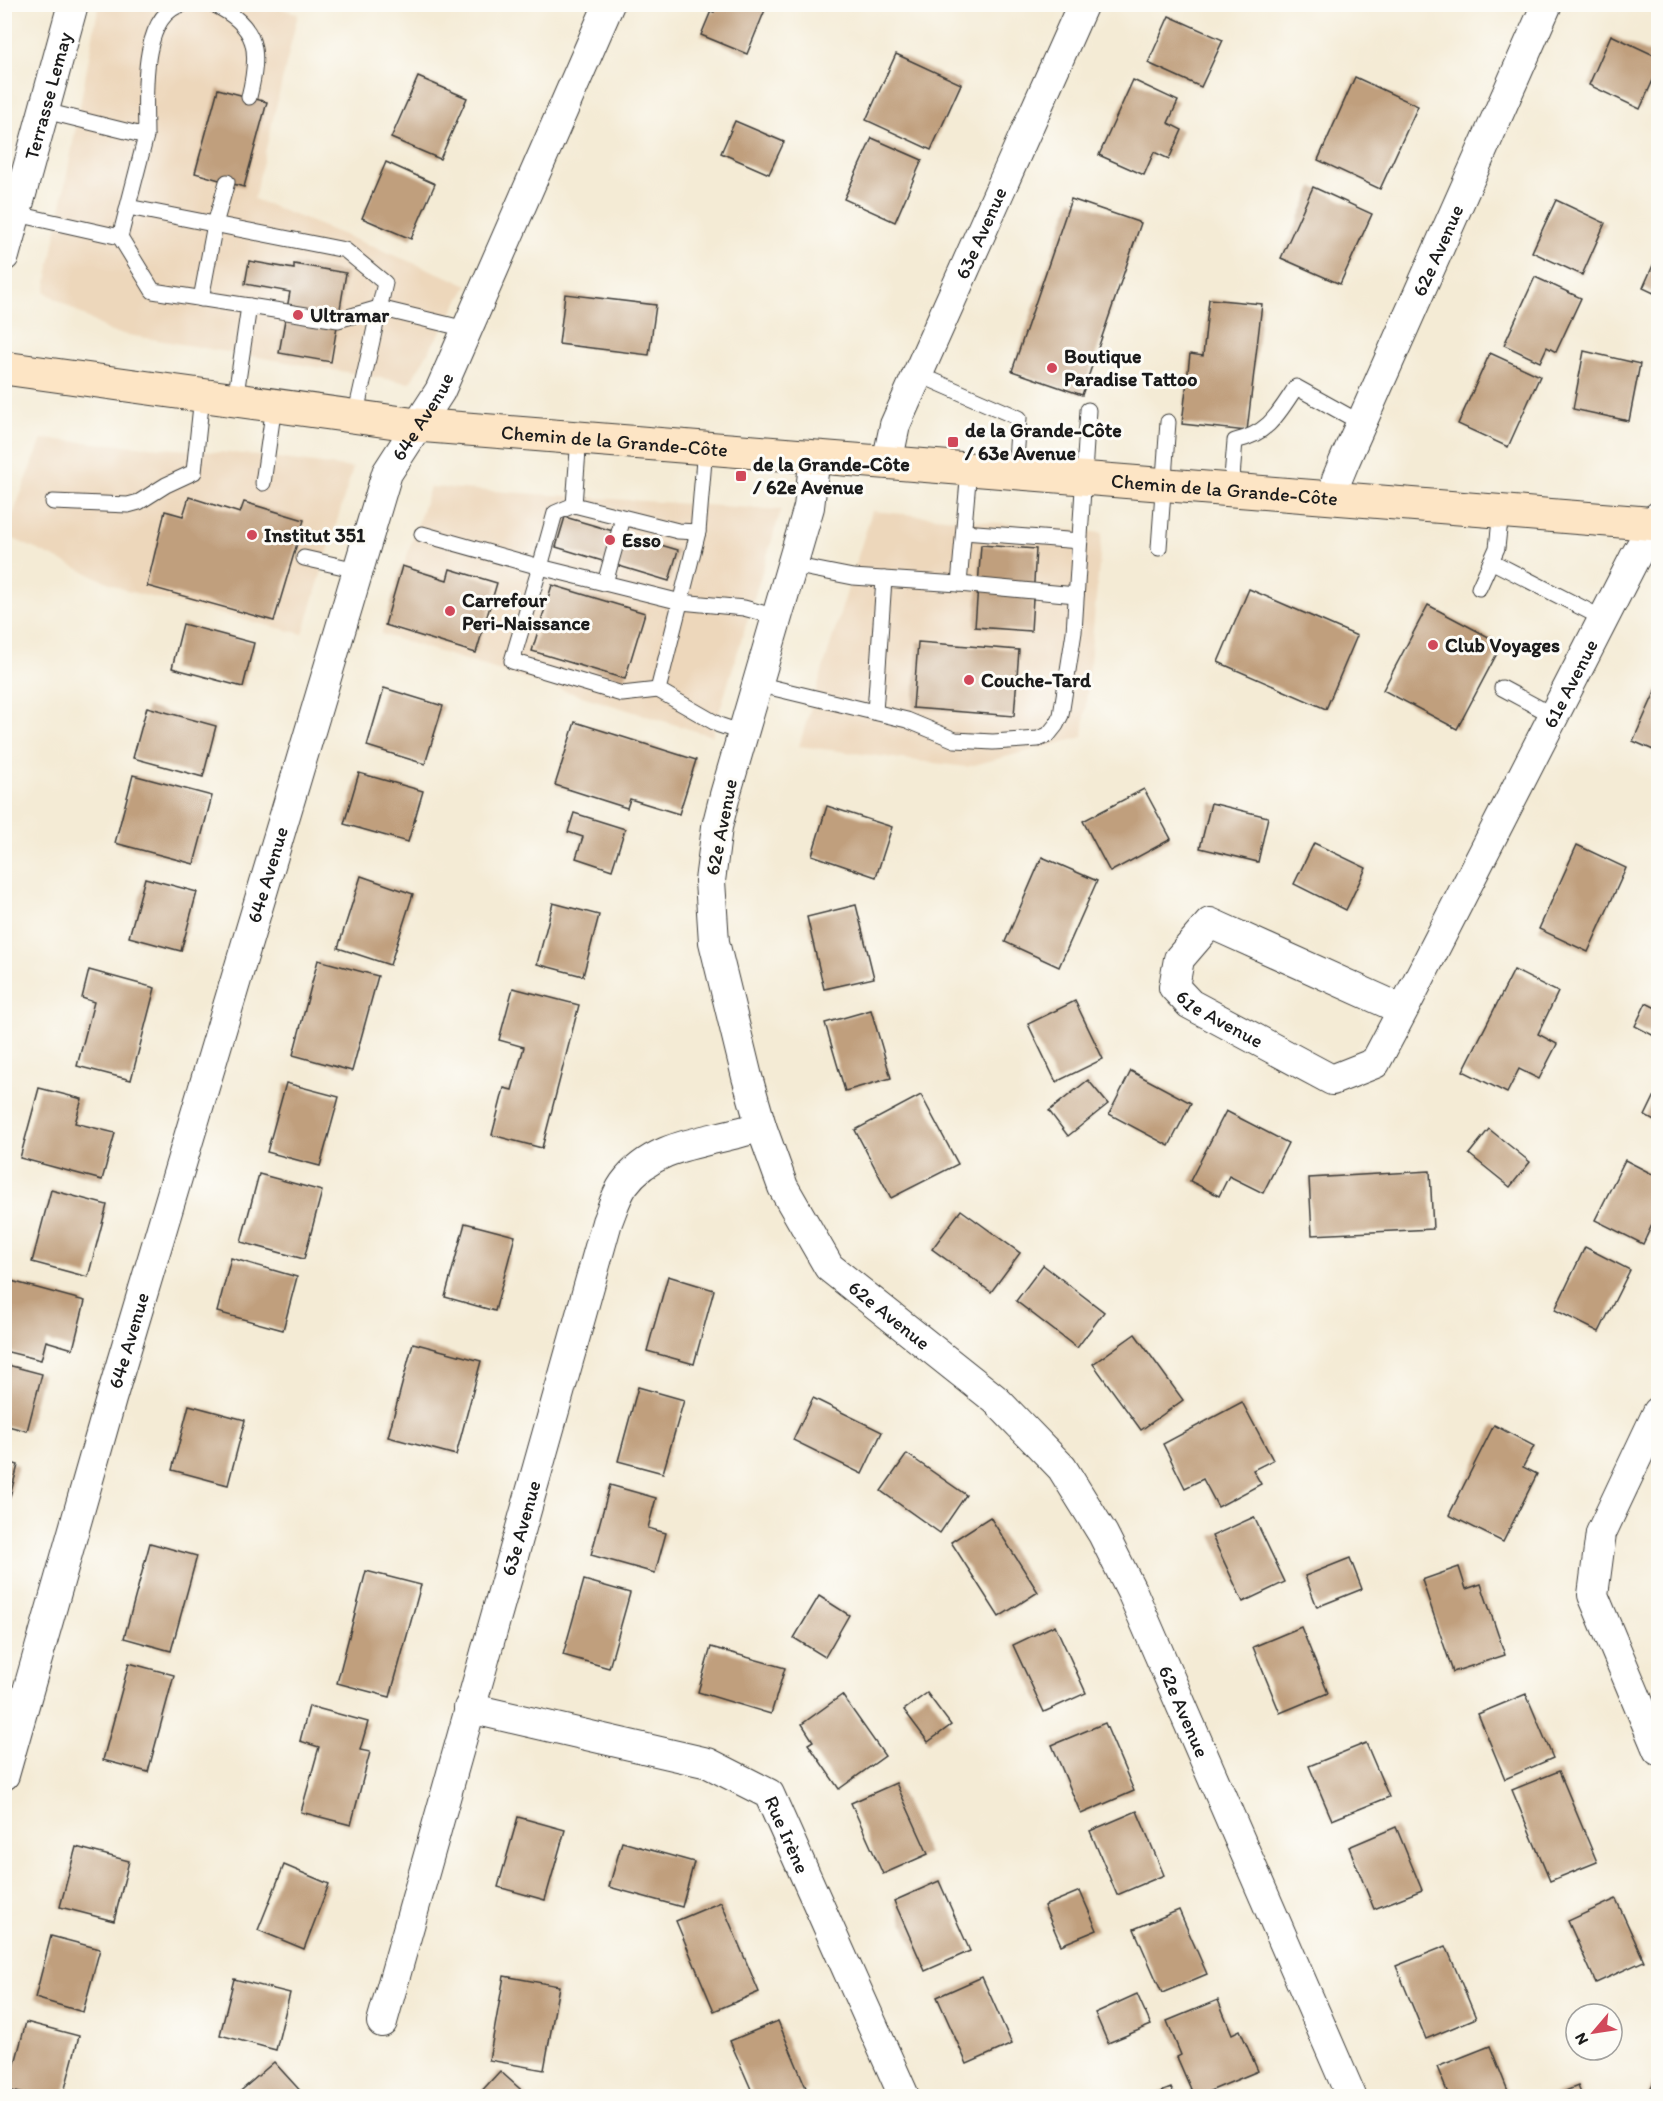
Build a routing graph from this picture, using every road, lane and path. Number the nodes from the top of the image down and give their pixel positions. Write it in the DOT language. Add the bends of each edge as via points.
graph roads {
  1 [pos="73,4"];
  2 [pos="184,4"];
  3 [pos="213,4"];
  4 [pos="609,4"];
  5 [pos="1083,4"];
  6 [pos="1546,4"];
  7 [pos="249,98"];
  8 [pos="45,111"];
  9 [pos="146,136"];
  10 [pos="227,182"];
  11 [pos="128,207"];
  12 [pos="17,214"];
  13 [pos="215,224"];
  14 [pos="120,237"];
  15 [pos="4,256"];
  16 [pos="201,299"];
  17 [pos="249,306"];
  18 [pos="379,308"];
  19 [pos="466,329"];
  20 [pos="4,368"];
  21 [pos="918,374"];
  22 [pos="202,396"];
  23 [pos="235,401"];
  24 [pos="274,406"];
  25 [pos="1088,410"];
  26 [pos="355,417"];
  27 [pos="1168,422"];
  28 [pos="1361,423"];
  29 [pos="417,425"];
  30 [pos="579,437"];
  31 [pos="705,448"];
  32 [pos="815,456"];
  33 [pos="887,463"];
  34 [pos="969,469"];
  35 [pos="1015,473"];
  36 [pos="1084,478"];
  37 [pos="263,483"];
  38 [pos="1164,484"];
  39 [pos="1230,489"];
  40 [pos="1334,497"];
  41 [pos="53,502"];
  42 [pos="574,505"];
  43 [pos="1501,511"];
  44 [pos="623,518"];
  45 [pos="1657,522"];
  46 [pos="698,532"];
  47 [pos="964,532"];
  48 [pos="422,534"];
  49 [pos="1080,541"];
  50 [pos="1159,548"];
  51 [pos="304,558"];
  52 [pos="1491,561"];
  53 [pos="792,565"];
  54 [pos="540,567"];
  55 [pos="357,570"];
  56 [pos="884,579"];
  57 [pos="605,583"];
  58 [pos="959,584"];
  59 [pos="1479,588"];
  60 [pos="1076,595"];
  61 [pos="681,602"];
  62 [pos="777,617"];
  63 [pos="1604,619"];
  64 [pos="758,684"];
  65 [pos="1502,688"];
  66 [pos="658,690"];
  67 [pos="875,712"];
  68 [pos="1554,717"];
  69 [pos="743,733"];
  70 [pos="1403,1010"];
  71 [pos="761,1126"];
  72 [pos="1659,1412"];
  73 [pos="469,1708"];
  74 [pos="1659,1750"];
  75 [pos="4,1775"];
  76 [pos="382,2022"];
  77 [pos="904,2097"];
  78 [pos="1351,2097"];
  1 -- 8 [label="street, Terrasse Lemay"];
  2 -- 9 [label="lane" via="169,11 153,39 145,69"];
  3 -- 7 [label="lane" via="230,12 251,34 256,62"];
  4 -- 19 [label="street, 64e Avenue"];
  5 -- 21 [label="street, 63e Avenue"];
  6 -- 28 [label="street, 62e Avenue"];
  8 -- 9 [label="lane"];
  8 -- 12 [label="street, Terrasse Lemay"];
  9 -- 11 [label="lane"];
  10 -- 13 [label="lane"];
  11 -- 13 [label="lane"];
  11 -- 14 [label="lane"];
  12 -- 14 [label="lane"];
  12 -- 15 [label="street, Terrasse Lemay"];
  13 -- 16 [label="lane"];
  13 -- 18 [label="lane" via="345,250 385,283"];
  14 -- 16 [label="lane" via="153,291"];
  16 -- 17 [label="lane"];
  17 -- 18 [label="lane" via="338,320"];
  17 -- 23 [label="lane"];
  18 -- 19 [label="lane"];
  18 -- 26 [label="lane"];
  19 -- 29 [label="street, 64e Avenue" via="440,391"];
  20 -- 22 [label="main road, Chemin de la Grande-Côte"];
  21 -- 33 [label="street, 63e Avenue" via="895,425"];
  21 -- 35 [label="lane" via="1019,418"];
  22 -- 23 [label="main road, Chemin de la Grande-Côte"];
  22 -- 41 [label="lane" via="194,472 128,505"];
  23 -- 24 [label="main road, Chemin de la Grande-Côte"];
  24 -- 26 [label="main road, Chemin de la Grande-Côte"];
  24 -- 37 [label="lane"];
  25 -- 36 [label="lane"];
  26 -- 29 [label="main road, Chemin de la Grande-Côte"];
  27 -- 38 [label="lane"];
  28 -- 39 [label="lane" via="1296,387 1275,420 1262,432 1235,441"];
  28 -- 40 [label="street, 62e Avenue" via="1337,479"];
  29 -- 30 [label="main road, Chemin de la Grande-Côte"];
  29 -- 55 [label="street, 64e Avenue" via="387,473"];
  30 -- 31 [label="main road, Chemin de la Grande-Côte"];
  30 -- 42 [label="lane"];
  31 -- 32 [label="main road, Chemin de la Grande-Côte"];
  31 -- 46 [label="lane"];
  32 -- 33 [label="main road, Chemin de la Grande-Côte"];
  32 -- 53 [label="street, 62e Avenue" via="809,507"];
  33 -- 34 [label="main road, Chemin de la Grande-Côte"];
  34 -- 35 [label="main road, Chemin de la Grande-Côte"];
  34 -- 47 [label="lane"];
  35 -- 36 [label="main road, Chemin de la Grande-Côte"];
  36 -- 38 [label="main road, Chemin de la Grande-Côte"];
  36 -- 49 [label="lane"];
  38 -- 39 [label="main road, Chemin de la Grande-Côte"];
  38 -- 50 [label="lane"];
  39 -- 40 [label="main road, Chemin de la Grande-Côte"];
  40 -- 43 [label="main road, Chemin de la Grande-Côte"];
  42 -- 44 [label="lane"];
  42 -- 54 [label="lane" via="555,513"];
  43 -- 45 [label="main road, Chemin de la Grande-Côte"];
  43 -- 52 [label="lane" via="1497,548"];
  44 -- 46 [label="lane"];
  44 -- 57 [label="lane"];
  45 -- 63 [label="street, 61e Avenue"];
  46 -- 61 [label="lane"];
  47 -- 49 [label="lane"];
  47 -- 58 [label="lane"];
  48 -- 54 [label="lane"];
  49 -- 60 [label="lane"];
  51 -- 55 [label="lane"];
  52 -- 59 [label="lane"];
  52 -- 63 [label="lane"];
  53 -- 56 [label="lane"];
  53 -- 62 [label="street, 62e Avenue"];
  54 -- 57 [label="lane"];
  54 -- 66 [label="lane" via="512,661 622,694"];
  55 -- 75 [label="street, 64e Avenue" via="114,1388"];
  56 -- 58 [label="lane"];
  56 -- 67 [label="lane"];
  57 -- 61 [label="lane"];
  58 -- 60 [label="lane"];
  60 -- 67 [label="lane" via="1061,715 1048,735 1020,741 955,740 907,720"];
  61 -- 62 [label="lane" via="744,608"];
  61 -- 66 [label="lane"];
  62 -- 64 [label="street, 62e Avenue"];
  63 -- 68 [label="street, 61e Avenue"];
  64 -- 67 [label="lane"];
  64 -- 69 [label="street, 62e Avenue"];
  65 -- 68 [label="lane"];
  66 -- 69 [label="lane" via="719,725"];
  68 -- 70 [label="street, 61e Avenue"];
  69 -- 71 [label="street, 62e Avenue" via="717,827 710,881 711,912 720,972"];
  70 -- 70 [label="street, 61e Avenue" via="1210,923 1179,959 1174,987 1190,1004 1332,1080 1375,1063"];
  71 -- 73 [label="street, 63e Avenue" via="667,1151 638,1170 615,1201"];
  71 -- 78 [label="street, 62e Avenue" via="783,1187 830,1267 996,1400 1062,1468 1103,1534 1133,1594"];
  72 -- 74 [label="street" via="1601,1533 1593,1595"];
  73 -- 76 [label="street, 63e Avenue"];
  73 -- 77 [label="street, Rue Irène" via="708,1763 769,1794"];
}
